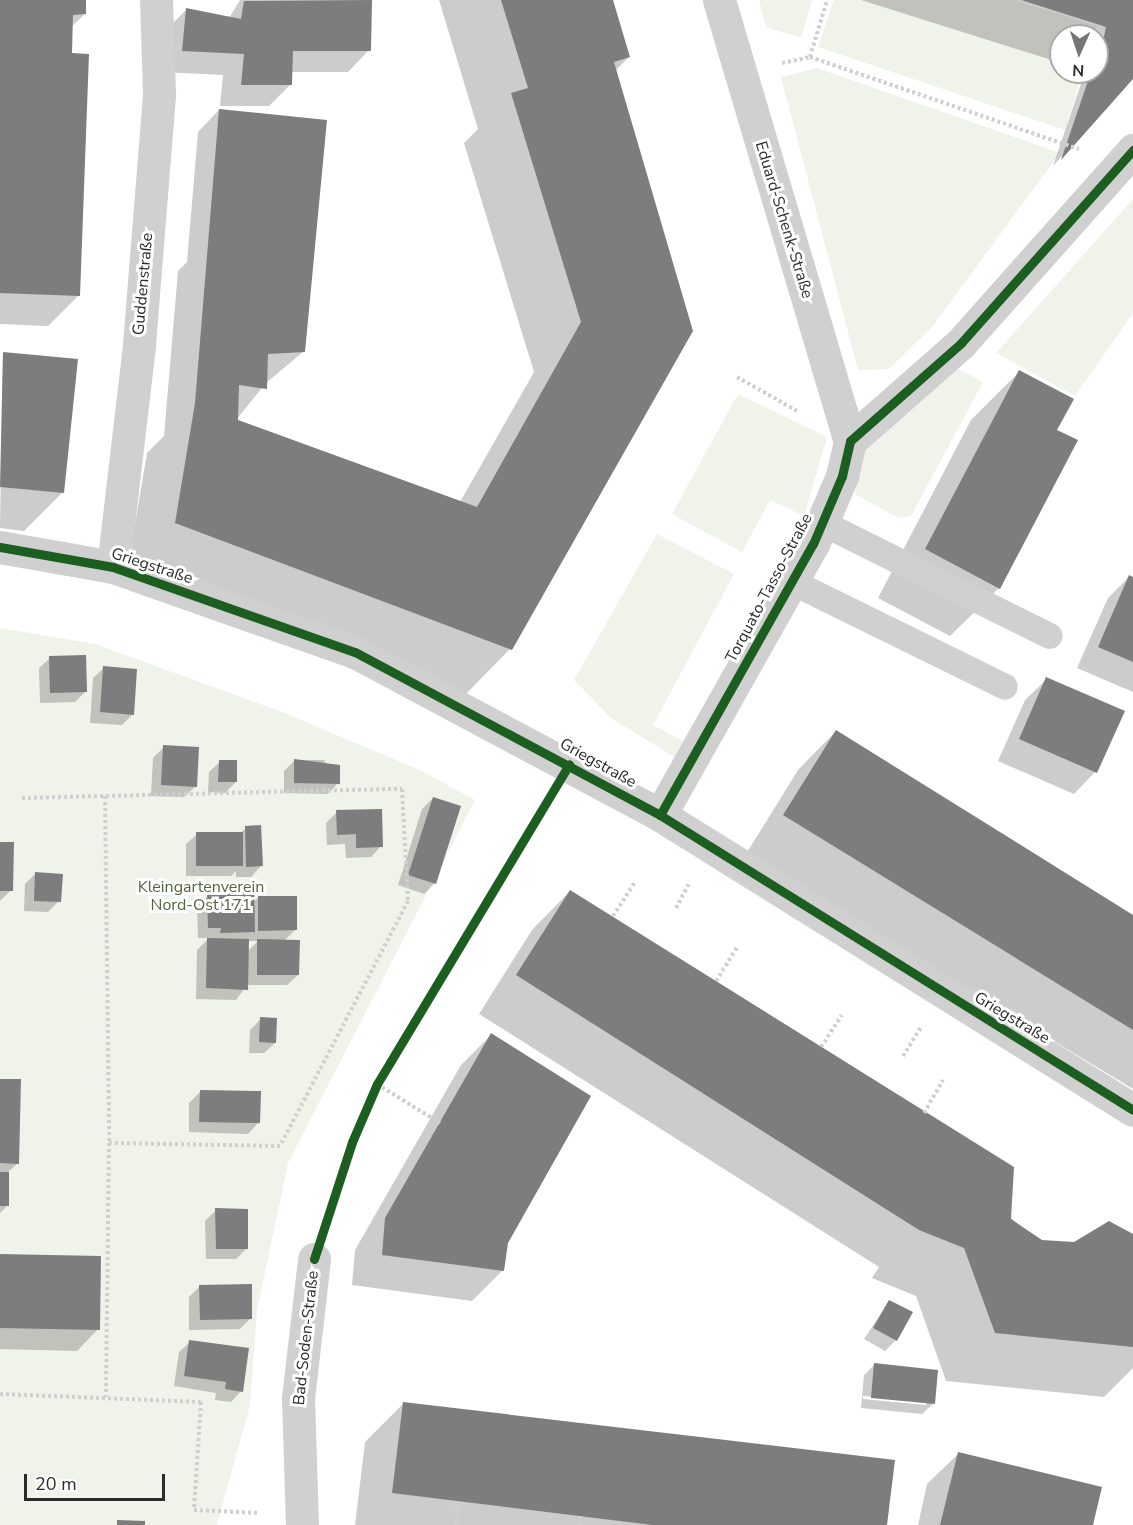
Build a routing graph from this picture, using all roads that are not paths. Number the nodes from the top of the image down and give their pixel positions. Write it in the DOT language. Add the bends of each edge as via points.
graph roads {
  1 [pos="156,0"];
  2 [pos="719,0"];
  3 [pos="1133,150"];
  4 [pos="850,441"];
  5 [pos="822,524"];
  6 [pos="0,547"];
  7 [pos="113,567"];
  8 [pos="792,582"];
  9 [pos="1050,636"];
  10 [pos="1005,687"];
  11 [pos="660,815"];
  12 [pos="1133,1110"];
  13 [pos="314,1259"];
  14 [pos="302,1520"];
  1 -- 7 [label="street, Guddenstraße" via="158,105"];
  2 -- 4 [label="street, Eduard-Schenk-Straße"];
  3 -- 4 [label="street" via="961,344"];
  4 -- 5 [label="street, Torquato-Tasso-Straße"];
  5 -- 8 [label="street, Torquato-Tasso-Straße"];
  5 -- 9 [label="lane"];
  6 -- 7 [label="street, Griegstraße"];
  7 -- 11 [label="street, Griegstraße" via="355,652"];
  8 -- 10 [label="lane"];
  8 -- 11 [label="street, Torquato-Tasso-Straße"];
  11 -- 12 [label="street, Griegstraße"];
  13 -- 14 [label="street, Bad-Soden-Straße" via="298,1398"];
}
